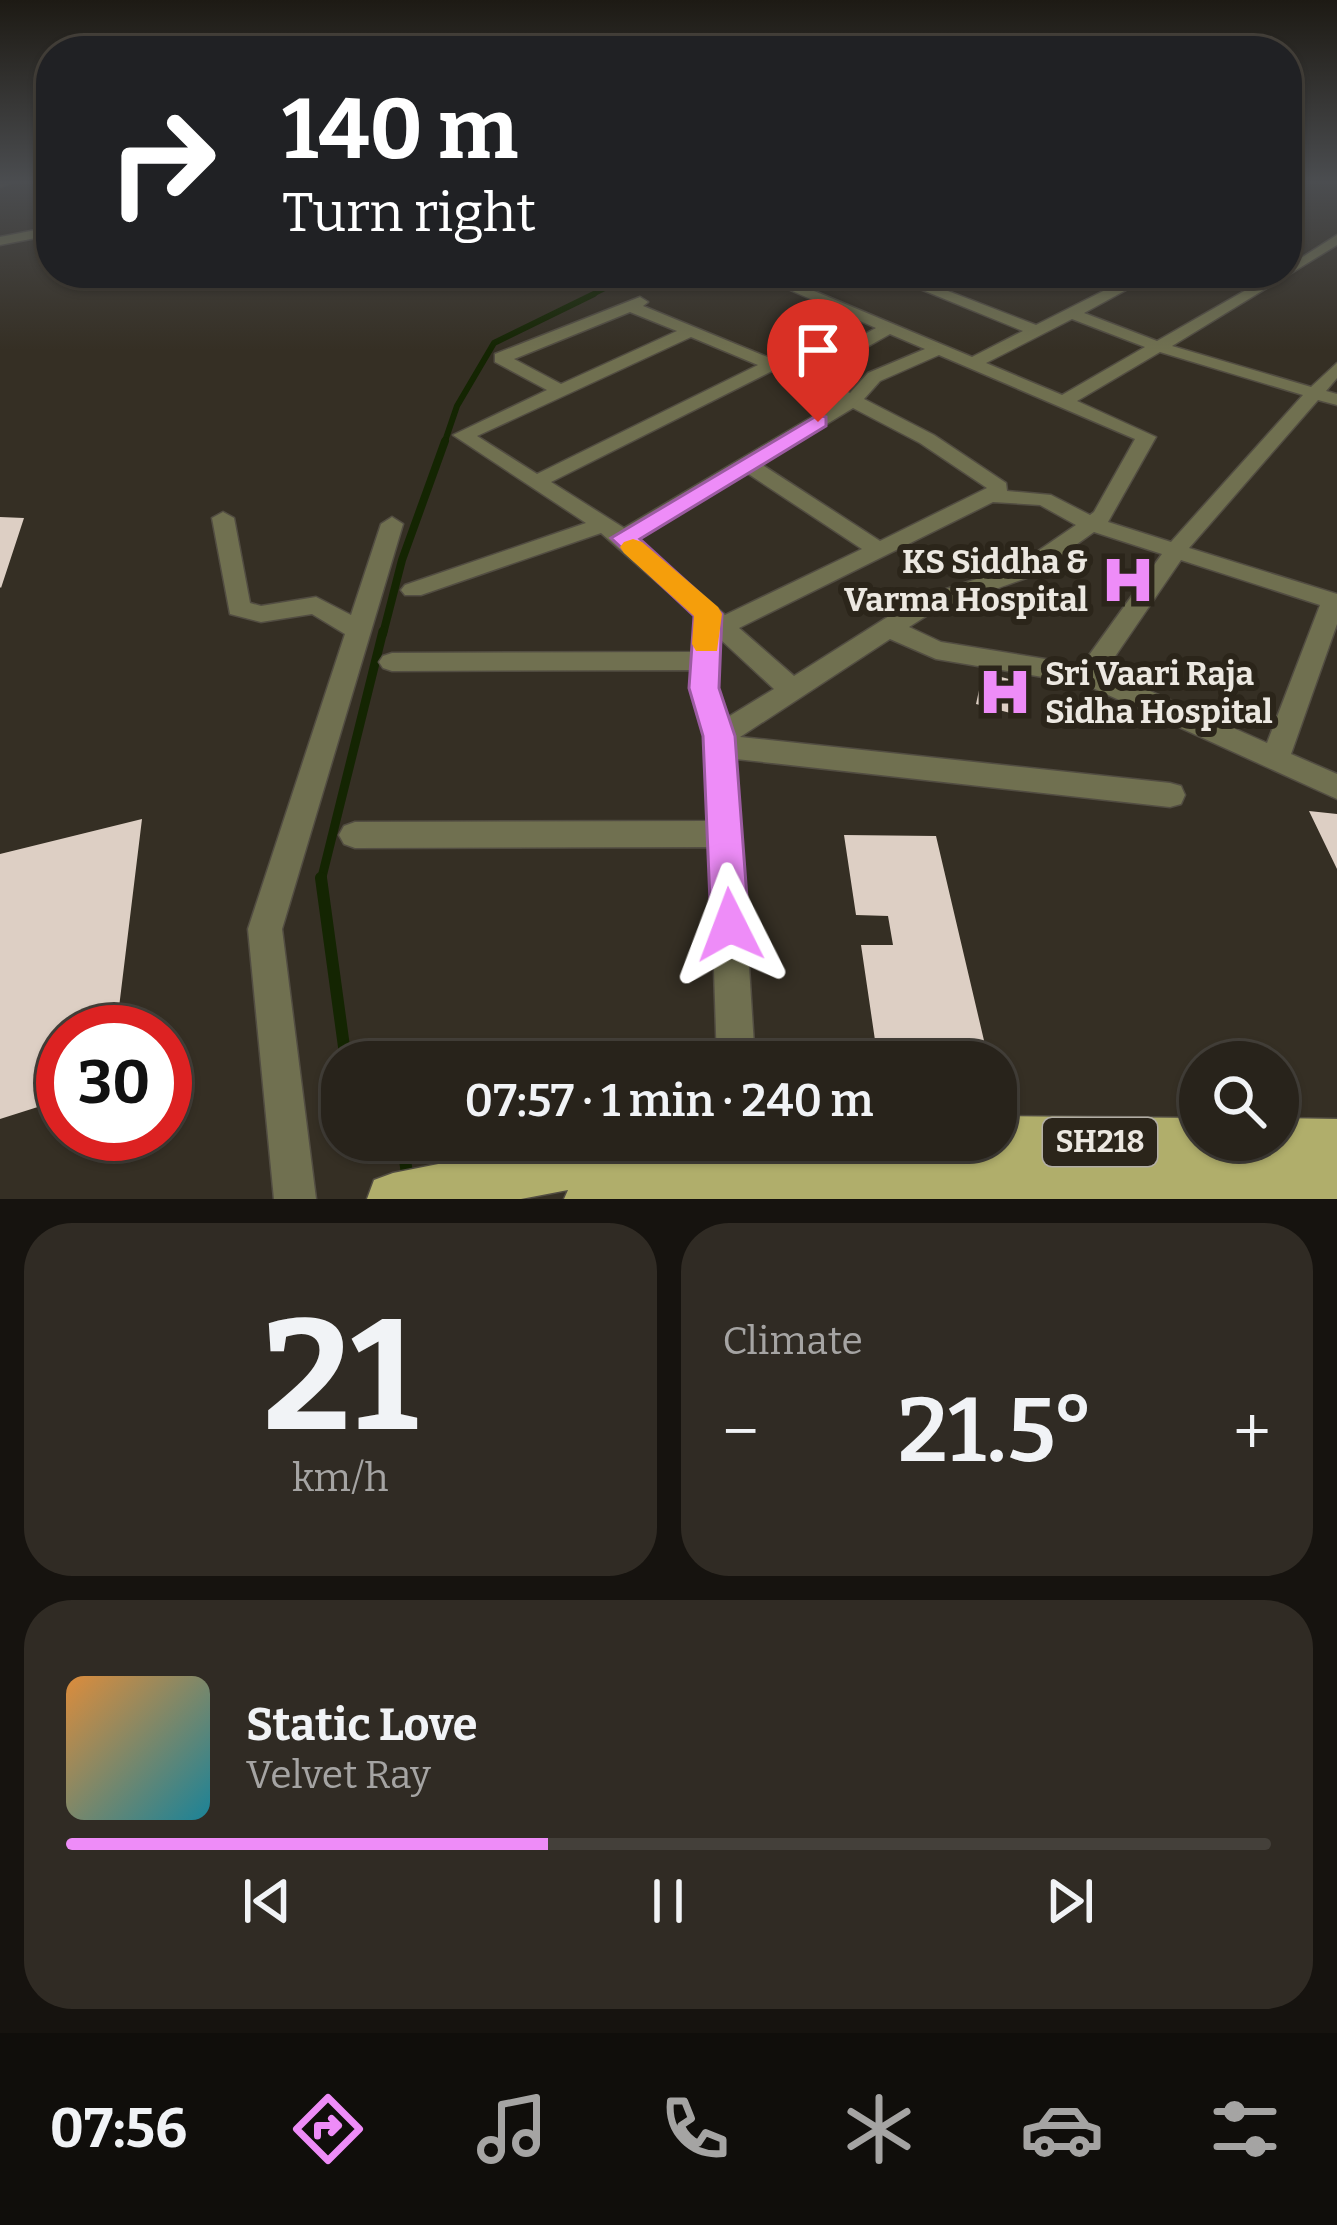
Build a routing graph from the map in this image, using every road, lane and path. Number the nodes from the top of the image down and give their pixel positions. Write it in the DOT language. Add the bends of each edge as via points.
graph roads {
  1 [pos="1337,238"];
  2 [pos="1302,264"];
  3 [pos="794,288"];
  4 [pos="927,288"];
  5 [pos="1120,288"];
  6 [pos="1260,288"];
  7 [pos="1071,313"];
  8 [pos="887,328"];
  9 [pos="692,331"];
  10 [pos="1037,331"];
  11 [pos="1159,347"];
  12 [pos="937,350"];
  13 [pos="971,364"];
  14 [pos="771,365"];
  15 [pos="1337,368"];
  16 [pos="800,377"];
  17 [pos="561,391"];
  18 [pos="1314,394"];
  19 [pos="854,400"];
  20 [pos="1337,400"];
  21 [pos="1063,402"];
  22 [pos="747,464"];
  23 [pos="536,482"];
  24 [pos="991,496"];
  25 [pos="223,518"];
  26 [pos="392,524"];
  27 [pos="1090,524"];
  28 [pos="613,531"];
  29 [pos="878,550"];
  30 [pos="1176,552"];
  31 [pos="412,590"];
  32 [pos="1335,602"];
  33 [pos="715,620"];
  34 [pos="889,628"];
  35 [pos="358,631"];
  36 [pos="706,661"];
  37 [pos="392,662"];
  38 [pos="1089,675"];
  39 [pos="793,690"];
  40 [pos="720,741"];
  41 [pos="1275,759"];
  42 [pos="1337,787"];
  43 [pos="1170,795"];
  44 [pos="726,834"];
  45 [pos="355,835"];
  46 [pos="735,1041"];
  47 [pos="1017,1141"];
  48 [pos="1337,1144"];
  49 [pos="581,1161"];
  50 [pos="1337,1180"];
  51 [pos="404,1196"];
  52 [pos="295,1199"];
  53 [pos="590,1199"];
  1 -- 2 [label="street"];
  3 -- 8 [label="street"];
  4 -- 10 [label="street"];
  5 -- 7 [label="street"];
  6 -- 11 [label="street"];
  7 -- 10 [label="street"];
  7 -- 11 [label="street"];
  8 -- 12 [label="street"];
  8 -- 16 [label="street"];
  9 -- 14 [label="street"];
  9 -- 17 [label="street"];
  9 -- 17 [label="street" via="635,304 501,358"];
  10 -- 13 [label="street"];
  11 -- 18 [label="street"];
  11 -- 21 [label="street"];
  12 -- 13 [label="street"];
  12 -- 19 [label="street" via="874,377"];
  13 -- 21 [label="street"];
  14 -- 16 [label="street"];
  14 -- 23 [label="street"];
  15 -- 18 [label="street"];
  16 -- 19 [label="street"];
  17 -- 23 [label="street" via="464,435"];
  18 -- 20 [label="street"];
  18 -- 30 [label="street"];
  19 -- 22 [label="street"];
  19 -- 24 [label="street" via="972,466 999,487"];
  21 -- 27 [label="street" via="1147,436 1103,516"];
  22 -- 28 [label="street"];
  22 -- 29 [label="street"];
  23 -- 28 [label="street"];
  24 -- 27 [label="street" via="1044,499"];
  24 -- 29 [label="street"];
  25 -- 35 [label="street" via="239,608 261,614 316,605"];
  26 -- 35 [label="street"];
  27 -- 30 [label="street"];
  27 -- 34 [label="street" via="1024,571 926,605"];
  28 -- 31 [label="street"];
  28 -- 33 [label="street"];
  29 -- 33 [label="street"];
  30 -- 32 [label="street"];
  30 -- 38 [label="street"];
  32 -- 41 [label="street"];
  33 -- 36 [label="street"];
  33 -- 39 [label="street"];
  34 -- 38 [label="street" via="936,650"];
  34 -- 39 [label="street"];
  35 -- 52 [label="street" via="265,928"];
  36 -- 37 [label="street"];
  36 -- 40 [label="street" via="704,688"];
  38 -- 41 [label="street"];
  39 -- 40 [label="street"];
  40 -- 43 [label="street"];
  40 -- 44 [label="street"];
  41 -- 42 [label="street"];
  44 -- 45 [label="street"];
  44 -- 46 [label="street"];
  47 -- 48 [label="main road, SH218"];
  49 -- 51 [label="main road"];
  50 -- 53 [label="main road, SH218" via="801,1177"];
}
